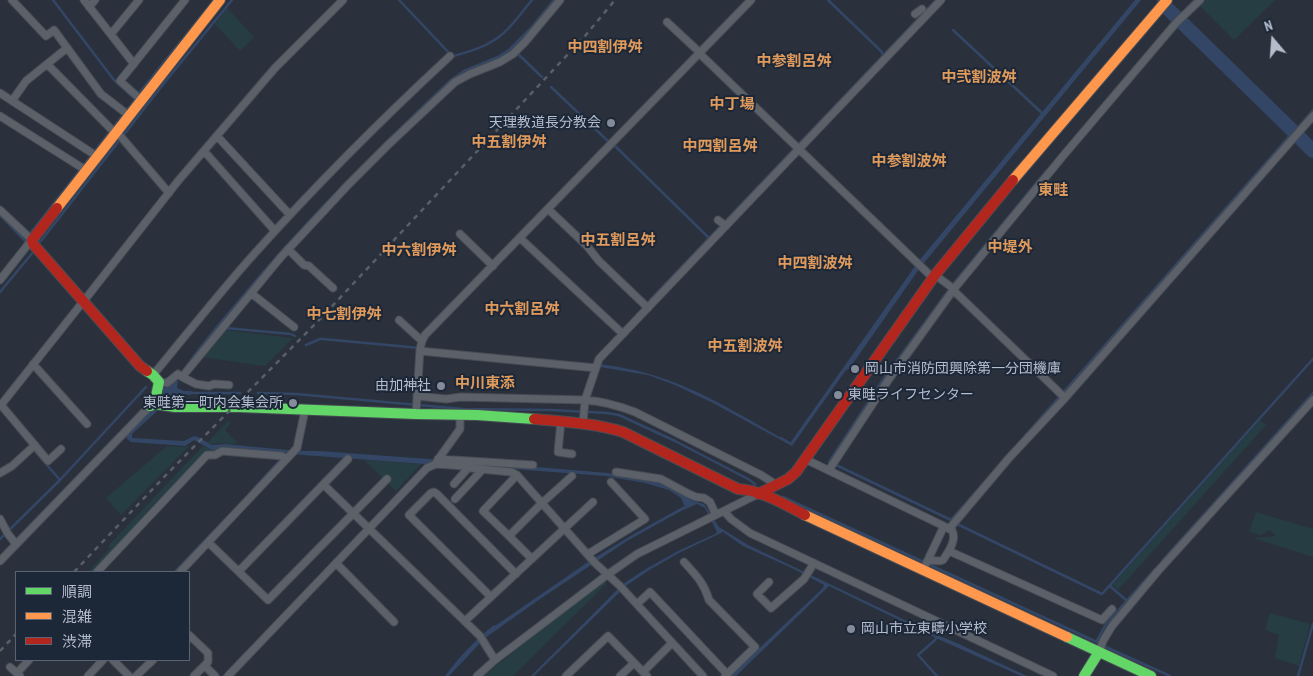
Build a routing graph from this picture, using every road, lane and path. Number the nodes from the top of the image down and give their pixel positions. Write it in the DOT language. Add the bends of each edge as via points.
graph roads {
  1 [pos="12,0"];
  2 [pos="84,0"];
  3 [pos="95,0"];
  4 [pos="139,0"];
  5 [pos="185,0"];
  6 [pos="343,0"];
  7 [pos="560,0"];
  8 [pos="751,0"];
  9 [pos="1167,0"];
  10 [pos="1200,0"];
  11 [pos="216,2"];
  12 [pos="938,2"];
  13 [pos="89,7"];
  14 [pos="667,22"];
  15 [pos="111,34"];
  16 [pos="67,48"];
  17 [pos="698,51"];
  18 [pos="450,56"];
  19 [pos="47,64"];
  20 [pos="134,64"];
  21 [pos="0,93"];
  22 [pos="139,98"];
  23 [pos="12,101"];
  24 [pos="126,114"];
  25 [pos="0,116"];
  26 [pos="1313,116"];
  27 [pos="116,133"];
  28 [pos="217,136"];
  29 [pos="797,148"];
  30 [pos="204,151"];
  31 [pos="94,155"];
  32 [pos="83,168"];
  33 [pos="169,193"];
  34 [pos="548,209"];
  35 [pos="0,210"];
  36 [pos="290,215"];
  37 [pos="275,231"];
  38 [pos="460,234"];
  39 [pos="520,238"];
  40 [pos="29,240"];
  41 [pos="288,249"];
  42 [pos="491,264"];
  43 [pos="934,276"];
  44 [pos="0,280"];
  45 [pos="333,288"];
  46 [pos="952,288"];
  47 [pos="251,294"];
  48 [pos="81,304"];
  49 [pos="646,306"];
  50 [pos="399,320"];
  51 [pos="294,327"];
  52 [pos="621,332"];
  53 [pos="420,344"];
  54 [pos="33,364"];
  55 [pos="597,366"];
  56 [pos="182,377"];
  57 [pos="157,383"];
  58 [pos="229,385"];
  59 [pos="1062,396"];
  60 [pos="585,400"];
  61 [pos="1313,400"];
  62 [pos="155,405"];
  63 [pos="416,405"];
  64 [pos="305,410"];
  65 [pos="460,415"];
  66 [pos="584,416"];
  67 [pos="561,421"];
  68 [pos="87,424"];
  69 [pos="33,447"];
  70 [pos="60,449"];
  71 [pos="572,454"];
  72 [pos="288,456"];
  73 [pos="348,459"];
  74 [pos="805,459"];
  75 [pos="437,461"];
  76 [pos="533,465"];
  77 [pos="509,467"];
  78 [pos="469,468"];
  79 [pos="483,469"];
  80 [pos="829,470"];
  81 [pos="616,472"];
  82 [pos="0,473"];
  83 [pos="517,476"];
  84 [pos="572,476"];
  85 [pos="387,479"];
  86 [pos="611,482"];
  87 [pos="454,484"];
  88 [pos="324,485"];
  89 [pos="774,486"];
  90 [pos="738,489"];
  91 [pos="758,494"];
  92 [pos="454,499"];
  93 [pos="743,501"];
  94 [pos="542,502"];
  95 [pos="593,502"];
  96 [pos="724,511"];
  97 [pos="353,513"];
  98 [pos="716,516"];
  99 [pos="0,519"];
  100 [pos="951,525"];
  101 [pos="368,527"];
  102 [pos="565,528"];
  103 [pos="509,536"];
  104 [pos="209,543"];
  105 [pos="16,544"];
  106 [pos="949,551"];
  107 [pos="532,558"];
  108 [pos="591,559"];
  109 [pos="0,561"];
  110 [pos="684,562"];
  111 [pos="336,563"];
  112 [pos="814,563"];
  113 [pos="926,564"];
  114 [pos="98,571"];
  115 [pos="181,571"];
  116 [pos="239,571"];
  117 [pos="516,574"];
  118 [pos="607,575"];
  119 [pos="769,582"];
  120 [pos="491,597"];
  121 [pos="637,604"];
  122 [pos="1112,609"];
  123 [pos="465,621"];
  124 [pos="394,622"];
  125 [pos="190,636"];
  126 [pos="672,643"];
  127 [pos="1099,652"];
  128 [pos="495,660"];
  129 [pos="28,661"];
  130 [pos="102,661"];
  131 [pos="113,661"];
  132 [pos="152,661"];
  133 [pos="634,663"];
  134 [pos="204,666"];
  135 [pos="10,667"];
  136 [pos="18,674"];
  137 [pos="645,674"];
  138 [pos="726,675"];
  139 [pos="88,676"];
  140 [pos="129,676"];
  141 [pos="136,676"];
  142 [pos="194,676"];
  143 [pos="215,676"];
  144 [pos="228,676"];
  145 [pos="477,676"];
  146 [pos="566,676"];
  147 [pos="620,676"];
  148 [pos="703,676"];
  149 [pos="1053,676"];
  150 [pos="1084,676"];
  151 [pos="1151,676"];
  1 -- 16 [label="street" via="46,36 54,30"];
  2 -- 13 [label="street"];
  3 -- 13 [label="street"];
  4 -- 15 [label="street"];
  5 -- 20 [label="street"];
  6 -- 28 [label="street" via="275,68"];
  7 -- 41 [label="street" via="513,54 454,82"];
  8 -- 17 [label="street"];
  9 -- 43 [label="street"];
  10 -- 46 [label="street"];
  11 -- 22 [label="street"];
  12 -- 29 [label="street" via="922,12"];
  13 -- 15 [label="street"];
  14 -- 17 [label="street"];
  15 -- 20 [label="street"];
  16 -- 19 [label="street"];
  16 -- 24 [label="street" via="102,94"];
  17 -- 29 [label="street"];
  17 -- 34 [label="street"];
  18 -- 36 [label="street"];
  19 -- 23 [label="street" via="26,82"];
  19 -- 27 [label="street"];
  20 -- 22 [label="street" via="120,81"];
  21 -- 23 [label="street"];
  22 -- 24 [label="street"];
  23 -- 31 [label="street"];
  24 -- 27 [label="street"];
  25 -- 32 [label="street"];
  26 -- 59 [label="street"];
  27 -- 31 [label="street"];
  27 -- 33 [label="street"];
  28 -- 30 [label="street"];
  28 -- 36 [label="street"];
  29 -- 43 [label="street"];
  29 -- 49 [label="street"];
  30 -- 33 [label="street"];
  30 -- 37 [label="street"];
  31 -- 32 [label="street"];
  32 -- 40 [label="street"];
  33 -- 48 [label="street"];
  34 -- 39 [label="street"];
  34 -- 49 [label="street"];
  35 -- 40 [label="street"];
  36 -- 37 [label="street"];
  37 -- 57 [label="street" via="220,293"];
  38 -- 42 [label="street"];
  39 -- 42 [label="street"];
  39 -- 52 [label="street"];
  40 -- 44 [label="street"];
  40 -- 48 [label="street"];
  41 -- 45 [label="street"];
  41 -- 47 [label="street"];
  42 -- 53 [label="street"];
  43 -- 46 [label="street"];
  43 -- 74 [label="street"];
  46 -- 59 [label="street"];
  46 -- 80 [label="street"];
  47 -- 51 [label="street"];
  47 -- 56 [label="street"];
  48 -- 54 [label="street"];
  48 -- 57 [label="street"];
  49 -- 52 [label="street"];
  50 -- 53 [label="street"];
  52 -- 55 [label="street"];
  53 -- 55 [label="street"];
  53 -- 63 [label="street"];
  54 -- 68 [label="street"];
  54 -- 69 [label="street" via="1,405"];
  55 -- 60 [label="street"];
  56 -- 57 [label="street" via="178,374 167,383"];
  56 -- 58 [label="street" via="196,384"];
  57 -- 62 [label="street"];
  59 -- 100 [label="street"];
  60 -- 63 [label="street" via="461,397"];
  60 -- 66 [label="street"];
  60 -- 89 [label="street" via="636,412 761,475"];
  61 -- 127 [label="street" via="1152,578 1109,631"];
  62 -- 64 [label="street"];
  62 -- 105 [label="street"];
  63 -- 64 [label="street"];
  63 -- 65 [label="street"];
  64 -- 72 [label="street" via="297,448"];
  65 -- 67 [label="street"];
  65 -- 75 [label="street" via="460,429"];
  66 -- 67 [label="street"];
  66 -- 90 [label="street"];
  67 -- 71 [label="street" via="558,452"];
  69 -- 70 [label="street" via="48,460"];
  69 -- 82 [label="street"];
  72 -- 104 [label="street"];
  72 -- 114 [label="street" via="222,451 206,455"];
  73 -- 88 [label="street"];
  74 -- 80 [label="street"];
  74 -- 89 [label="street" via="793,476"];
  75 -- 77 [label="street"];
  75 -- 78 [label="street"];
  75 -- 101 [label="street"];
  76 -- 77 [label="street"];
  77 -- 79 [label="street"];
  77 -- 83 [label="street"];
  78 -- 79 [label="street"];
  78 -- 87 [label="street"];
  79 -- 92 [label="street"];
  80 -- 100 [label="street"];
  81 -- 98 [label="street" via="660,479 704,498 710,502"];
  83 -- 94 [label="street"];
  83 -- 103 [label="street" via="483,511"];
  84 -- 94 [label="street"];
  85 -- 97 [label="street"];
  86 -- 108 [label="street" via="645,519"];
  88 -- 97 [label="street"];
  88 -- 116 [label="street"];
  89 -- 91 [label="street"];
  90 -- 91 [label="street"];
  90 -- 93 [label="street" via="743,492"];
  91 -- 93 [label="street"];
  91 -- 113 [label="street"];
  93 -- 96 [label="street"];
  94 -- 102 [label="street"];
  94 -- 103 [label="street"];
  95 -- 102 [label="street"];
  96 -- 98 [label="street"];
  96 -- 112 [label="street" via="750,533"];
  97 -- 101 [label="street"];
  97 -- 116 [label="street" via="268,600"];
  98 -- 118 [label="street" via="637,554"];
  99 -- 105 [label="street"];
  100 -- 106 [label="street" via="954,538"];
  100 -- 113 [label="street"];
  101 -- 111 [label="street"];
  101 -- 123 [label="street"];
  102 -- 107 [label="street"];
  102 -- 108 [label="street"];
  103 -- 107 [label="street"];
  104 -- 115 [label="street"];
  104 -- 116 [label="street"];
  105 -- 109 [label="street"];
  106 -- 113 [label="street" via="940,562"];
  106 -- 122 [label="street" via="1102,620"];
  107 -- 117 [label="street"];
  108 -- 118 [label="street"];
  110 -- 138 [label="street" via="700,580 709,600 755,647"];
  111 -- 124 [label="street"];
  111 -- 144 [label="street"];
  112 -- 119 [label="street" via="787,595 771,608 757,594"];
  112 -- 149 [label="street"];
  113 -- 127 [label="street"];
  117 -- 120 [label="street"];
  117 -- 120 [label="street" via="437,494 431,493 410,515"];
  118 -- 121 [label="street"];
  118 -- 128 [label="street"];
  120 -- 123 [label="street"];
  121 -- 126 [label="street"];
  121 -- 138 [label="street" via="650,592"];
  123 -- 128 [label="street" via="482,638"];
  125 -- 134 [label="street" via="208,653 208,662"];
  126 -- 137 [label="street"];
  126 -- 148 [label="street"];
  127 -- 150 [label="street"];
  127 -- 151 [label="street"];
  128 -- 145 [label="street"];
  129 -- 136 [label="street"];
  130 -- 139 [label="street"];
  131 -- 140 [label="street"];
  132 -- 141 [label="street"];
  133 -- 137 [label="street"];
  133 -- 146 [label="street" via="608,636"];
  133 -- 147 [label="street"];
  134 -- 142 [label="street"];
  134 -- 143 [label="street"];
  135 -- 136 [label="street"];
}
